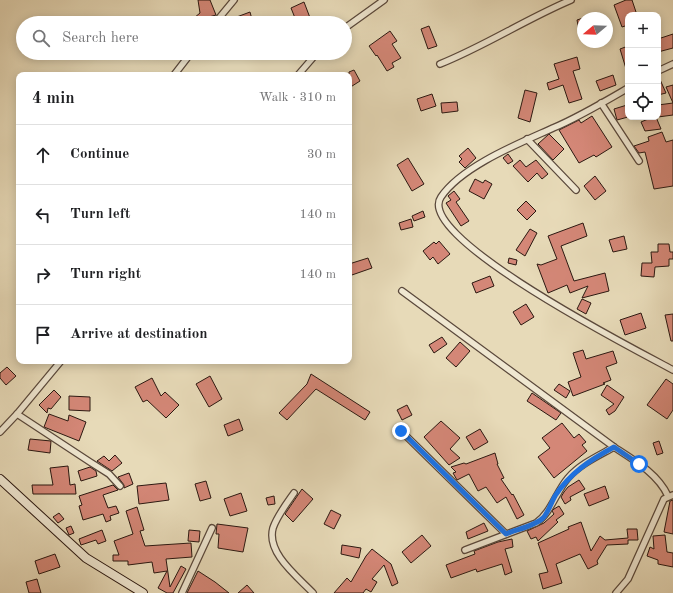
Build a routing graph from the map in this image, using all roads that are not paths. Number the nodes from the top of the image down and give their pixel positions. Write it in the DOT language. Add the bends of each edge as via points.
graph roads {
  1 [pos="234,0"];
  2 [pos="384,0"];
  3 [pos="571,0"];
  4 [pos="221,16"];
  5 [pos="352,23"];
  6 [pos="186,60"];
  7 [pos="311,60"];
  8 [pos="440,64"];
  9 [pos="673,64"];
  10 [pos="661,70"];
  11 [pos="176,72"];
  12 [pos="301,72"];
  13 [pos="625,90"];
  14 [pos="601,103"];
  15 [pos="527,139"];
  16 [pos="639,161"];
  17 [pos="576,190"];
  18 [pos="402,291"];
  19 [pos="59,364"];
  20 [pos="673,370"];
  21 [pos="17,414"];
  22 [pos="401,431"];
  23 [pos="0,432"];
  24 [pos="614,447"];
  25 [pos="0,479"];
  26 [pos="120,486"];
  27 [pos="294,493"];
  28 [pos="671,496"];
  29 [pos="212,528"];
  30 [pos="506,534"];
  31 [pos="464,550"];
  32 [pos="143,593"];
  33 [pos="182,593"];
  34 [pos="313,593"];
  35 [pos="616,593"];
  1 -- 4 [label="street"];
  2 -- 5 [label="street"];
  3 -- 8 [label="street"];
  6 -- 11 [label="street"];
  7 -- 12 [label="street"];
  9 -- 10 [label="street"];
  13 -- 14 [label="street"];
  14 -- 15 [label="street"];
  14 -- 16 [label="street"];
  15 -- 17 [label="street"];
  15 -- 20 [label="street" via="494,156 457,181 440,198 438,204 441,218 471,249 527,288"];
  18 -- 24 [label="street"];
  19 -- 21 [label="street"];
  21 -- 23 [label="street"];
  21 -- 26 [label="street" via="100,468"];
  22 -- 30 [label="street"];
  24 -- 28 [label="street" via="660,482"];
  24 -- 30 [label="street" via="589,461 568,478 543,518"];
  25 -- 32 [label="street" via="86,558"];
  27 -- 34 [label="street" via="273,527 273,544 289,568"];
  28 -- 35 [label="street" via="664,499 628,579"];
  29 -- 33 [label="street"];
  30 -- 31 [label="street"];
}
